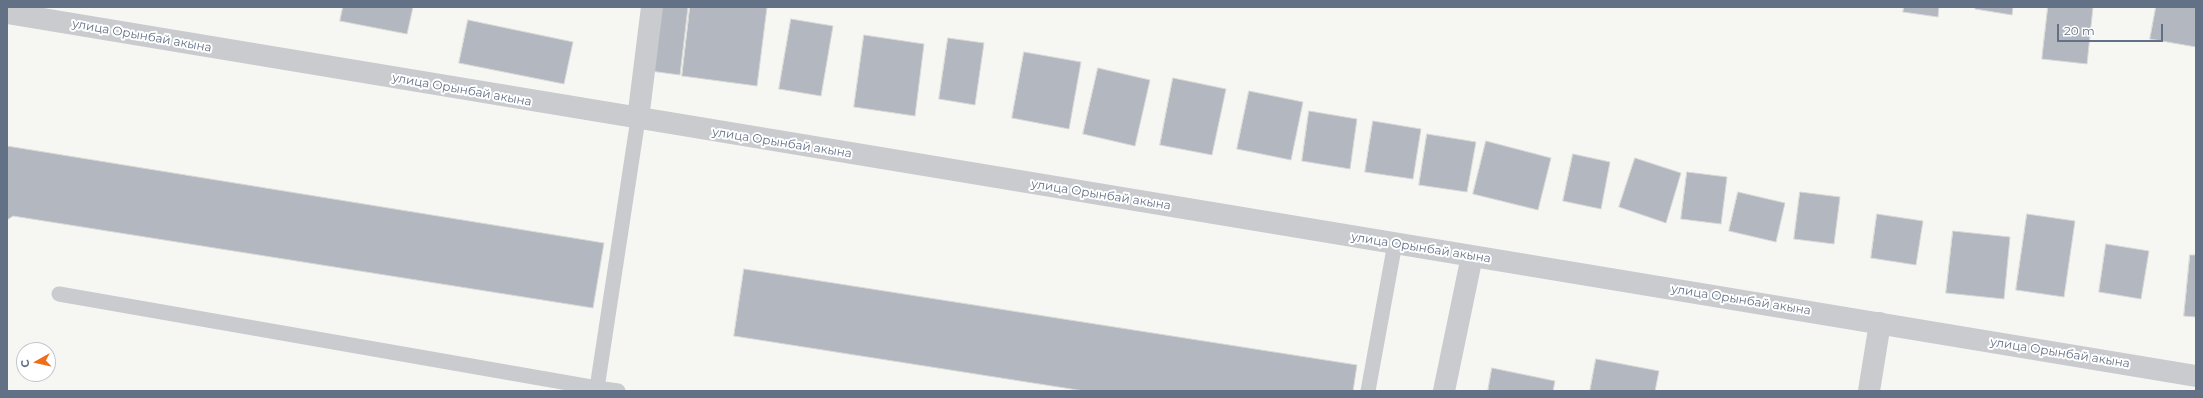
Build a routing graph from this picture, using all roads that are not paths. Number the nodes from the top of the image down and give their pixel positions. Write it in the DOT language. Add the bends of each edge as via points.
graph roads {
  1 [pos="652,7"];
  2 [pos="7,14"];
  3 [pos="638,119"];
  4 [pos="1395,243"];
  5 [pos="1472,256"];
  6 [pos="59,294"];
  7 [pos="1880,323"];
  8 [pos="2196,376"];
  9 [pos="597,388"];
  10 [pos="618,391"];
  11 [pos="1368,391"];
  12 [pos="1444,391"];
  13 [pos="1869,391"];
  1 -- 3 [label="street"];
  2 -- 3 [label="street, улица Орынбай акына"];
  3 -- 4 [label="street, улица Орынбай акына"];
  3 -- 9 [label="lane"];
  4 -- 5 [label="street, улица Орынбай акына"];
  4 -- 11 [label="lane"];
  5 -- 7 [label="street, улица Орынбай акына"];
  5 -- 12 [label="street"];
  6 -- 9 [label="lane"];
  7 -- 8 [label="street, улица Орынбай акына"];
  7 -- 13 [label="street"];
  9 -- 10 [label="lane"];
}
